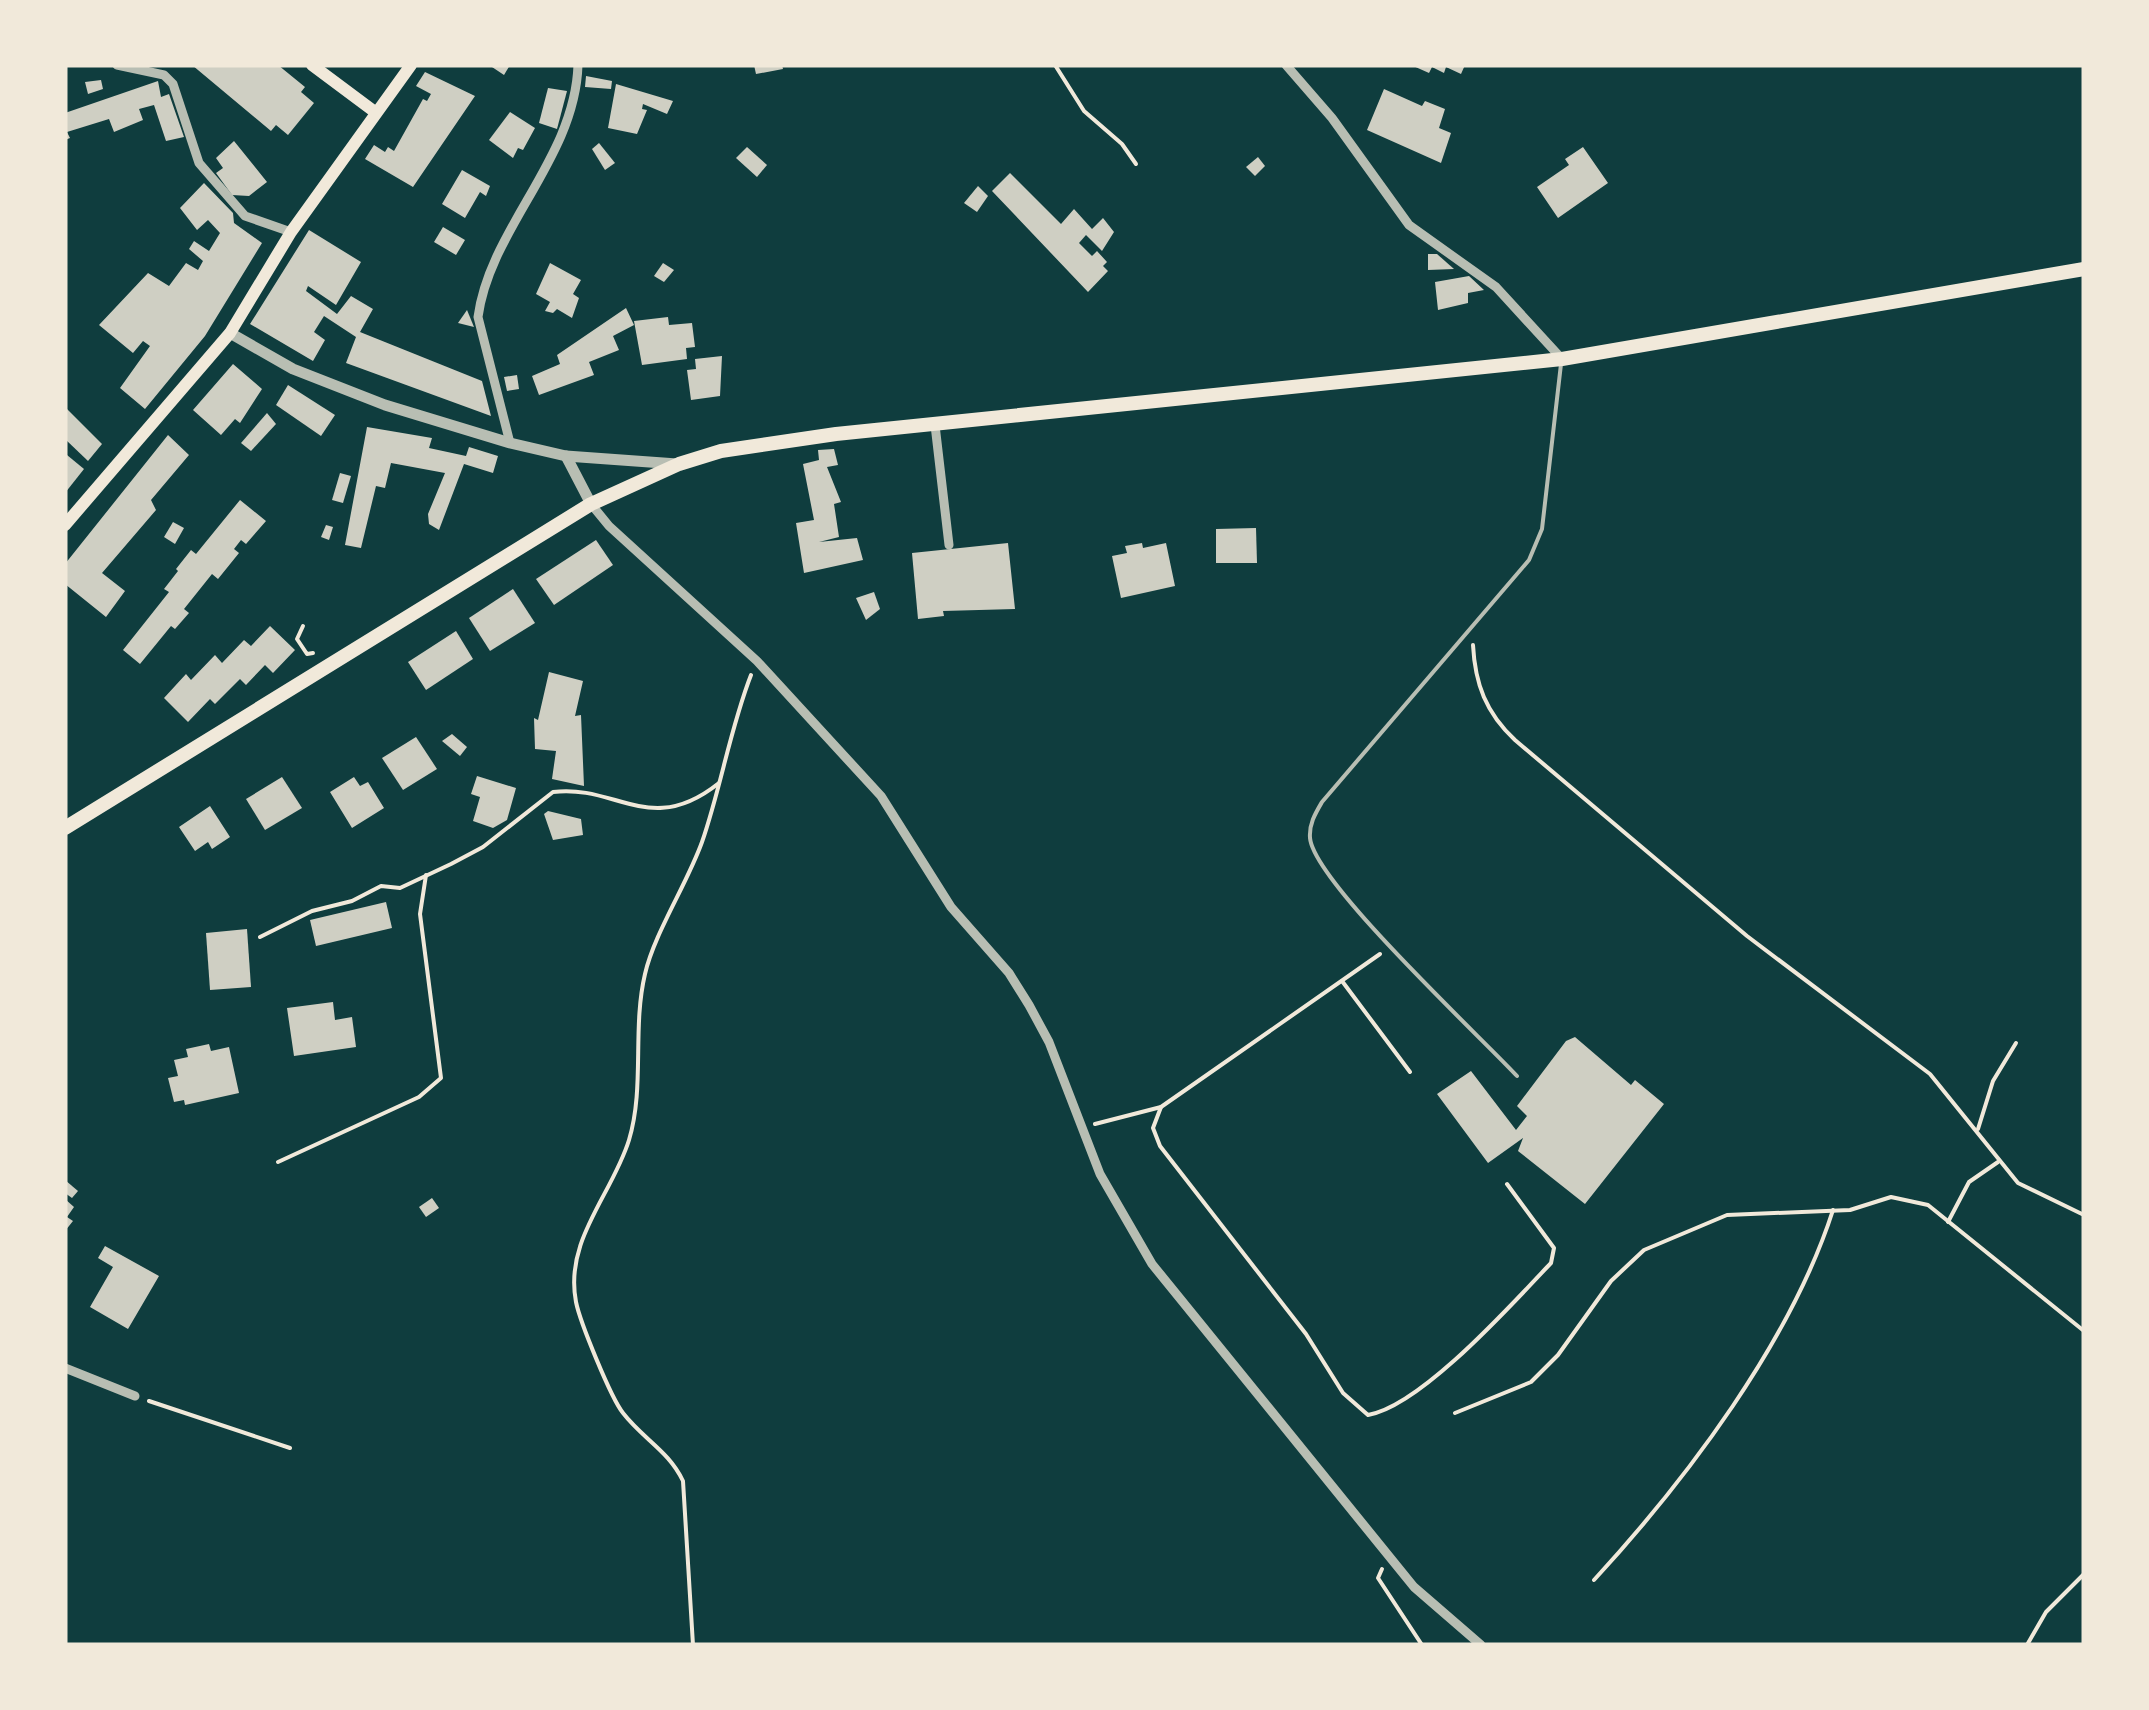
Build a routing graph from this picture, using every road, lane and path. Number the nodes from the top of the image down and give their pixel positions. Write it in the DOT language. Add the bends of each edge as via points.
graph roads {
  1 [pos="117,65"];
  2 [pos="312,65"];
  3 [pos="411,65"];
  4 [pos="578,65"];
  5 [pos="1055,65"];
  6 [pos="1286,65"];
  7 [pos="374,112"];
  8 [pos="1136,164"];
  9 [pos="292,232"];
  10 [pos="2084,269"];
  11 [pos="230,333"];
  12 [pos="1562,359"];
  13 [pos="935,425"];
  14 [pos="510,443"];
  15 [pos="566,456"];
  16 [pos="679,464"];
  17 [pos="591,504"];
  18 [pos="65,525"];
  19 [pos="949,545"];
  20 [pos="303,626"];
  21 [pos="1472,631"];
  22 [pos="323,651"];
  23 [pos="756,661"];
  24 [pos="719,782"];
  25 [pos="65,828"];
  26 [pos="426,875"];
  27 [pos="260,937"];
  28 [pos="1391,944"];
  29 [pos="1342,981"];
  30 [pos="2016,1043"];
  31 [pos="1410,1072"];
  32 [pos="1517,1076"];
  33 [pos="1160,1107"];
  34 [pos="1081,1128"];
  35 [pos="1977,1130"];
  36 [pos="1999,1161"];
  37 [pos="278,1162"];
  38 [pos="1507,1184"];
  39 [pos="1833,1210"];
  40 [pos="2084,1216"];
  41 [pos="1948,1222"];
  42 [pos="2084,1331"];
  43 [pos="65,1368"];
  44 [pos="135,1396"];
  45 [pos="1455,1412"];
  46 [pos="290,1448"];
  47 [pos="1387,1555"];
  48 [pos="2084,1574"];
  49 [pos="1594,1580"];
  50 [pos="693,1645"];
  51 [pos="1422,1645"];
  52 [pos="1482,1645"];
  53 [pos="2026,1645"];
  1 -- 9 [label="street" via="164,75 173,84 199,163 244,216"];
  2 -- 7 [label="main road"];
  3 -- 7 [label="main road"];
  4 -- 14 [label="street" via="543,177 480,301 478,317"];
  5 -- 8 [label="path" via="1084,111"];
  6 -- 12 [label="street" via="1409,225 1496,287"];
  7 -- 9 [label="main road"];
  9 -- 11 [label="main road"];
  10 -- 12 [label="main road"];
  11 -- 14 [label="street" via="292,368 385,405"];
  11 -- 18 [label="main road"];
  12 -- 13 [label="main road"];
  12 -- 21 [label="lane" via="1542,529 1530,560"];
  13 -- 16 [label="main road" via="788,440"];
  13 -- 19 [label="street"];
  14 -- 15 [label="street"];
  15 -- 16 [label="street"];
  15 -- 17 [label="street"];
  16 -- 17 [label="main road"];
  17 -- 23 [label="street"];
  17 -- 25 [label="main road"];
  20 -- 22 [label="path" via="297,638 307,654"];
  21 -- 28 [label="lane" via="1312,820 1310,841 1319,860"];
  21 -- 35 [label="path" via="1479,691 1499,725 1747,936 1930,1074"];
  23 -- 24 [label="path"];
  23 -- 34 [label="street" via="881,796 951,907 1010,973 1049,1042"];
  24 -- 26 [label="path" via="695,800 660,808 553,792 483,847"];
  24 -- 50 [label="path" via="702,843 646,968 629,1139 584,1232 574,1272 577,1308 613,1396 672,1459 682,1481"];
  26 -- 27 [label="path" via="312,911"];
  26 -- 37 [label="path" via="420,914 440,1078 419,1097"];
  28 -- 29 [label="path"];
  28 -- 32 [label="lane"];
  29 -- 31 [label="path"];
  29 -- 33 [label="path"];
  30 -- 35 [label="path" via="1993,1081"];
  33 -- 34 [label="path"];
  33 -- 38 [label="path" via="1154,1128 1160,1146 1306,1334 1343,1393 1368,1414 1408,1396 1551,1264 1554,1248"];
  34 -- 47 [label="street" via="1152,1264"];
  35 -- 36 [label="path"];
  36 -- 40 [label="path" via="2018,1183"];
  36 -- 41 [label="path" via="1969,1182"];
  39 -- 41 [label="path" via="1892,1198 1928,1204"];
  39 -- 45 [label="path" via="1727,1214 1644,1250 1611,1281 1532,1382"];
  39 -- 49 [label="path" via="1786,1318 1754,1368"];
  41 -- 42 [label="path"];
  43 -- 44 [label="street"];
  44 -- 46 [label="path"];
  47 -- 51 [label="path" via="1378,1578"];
  47 -- 52 [label="street"];
  48 -- 53 [label="path" via="2046,1612"];
}
